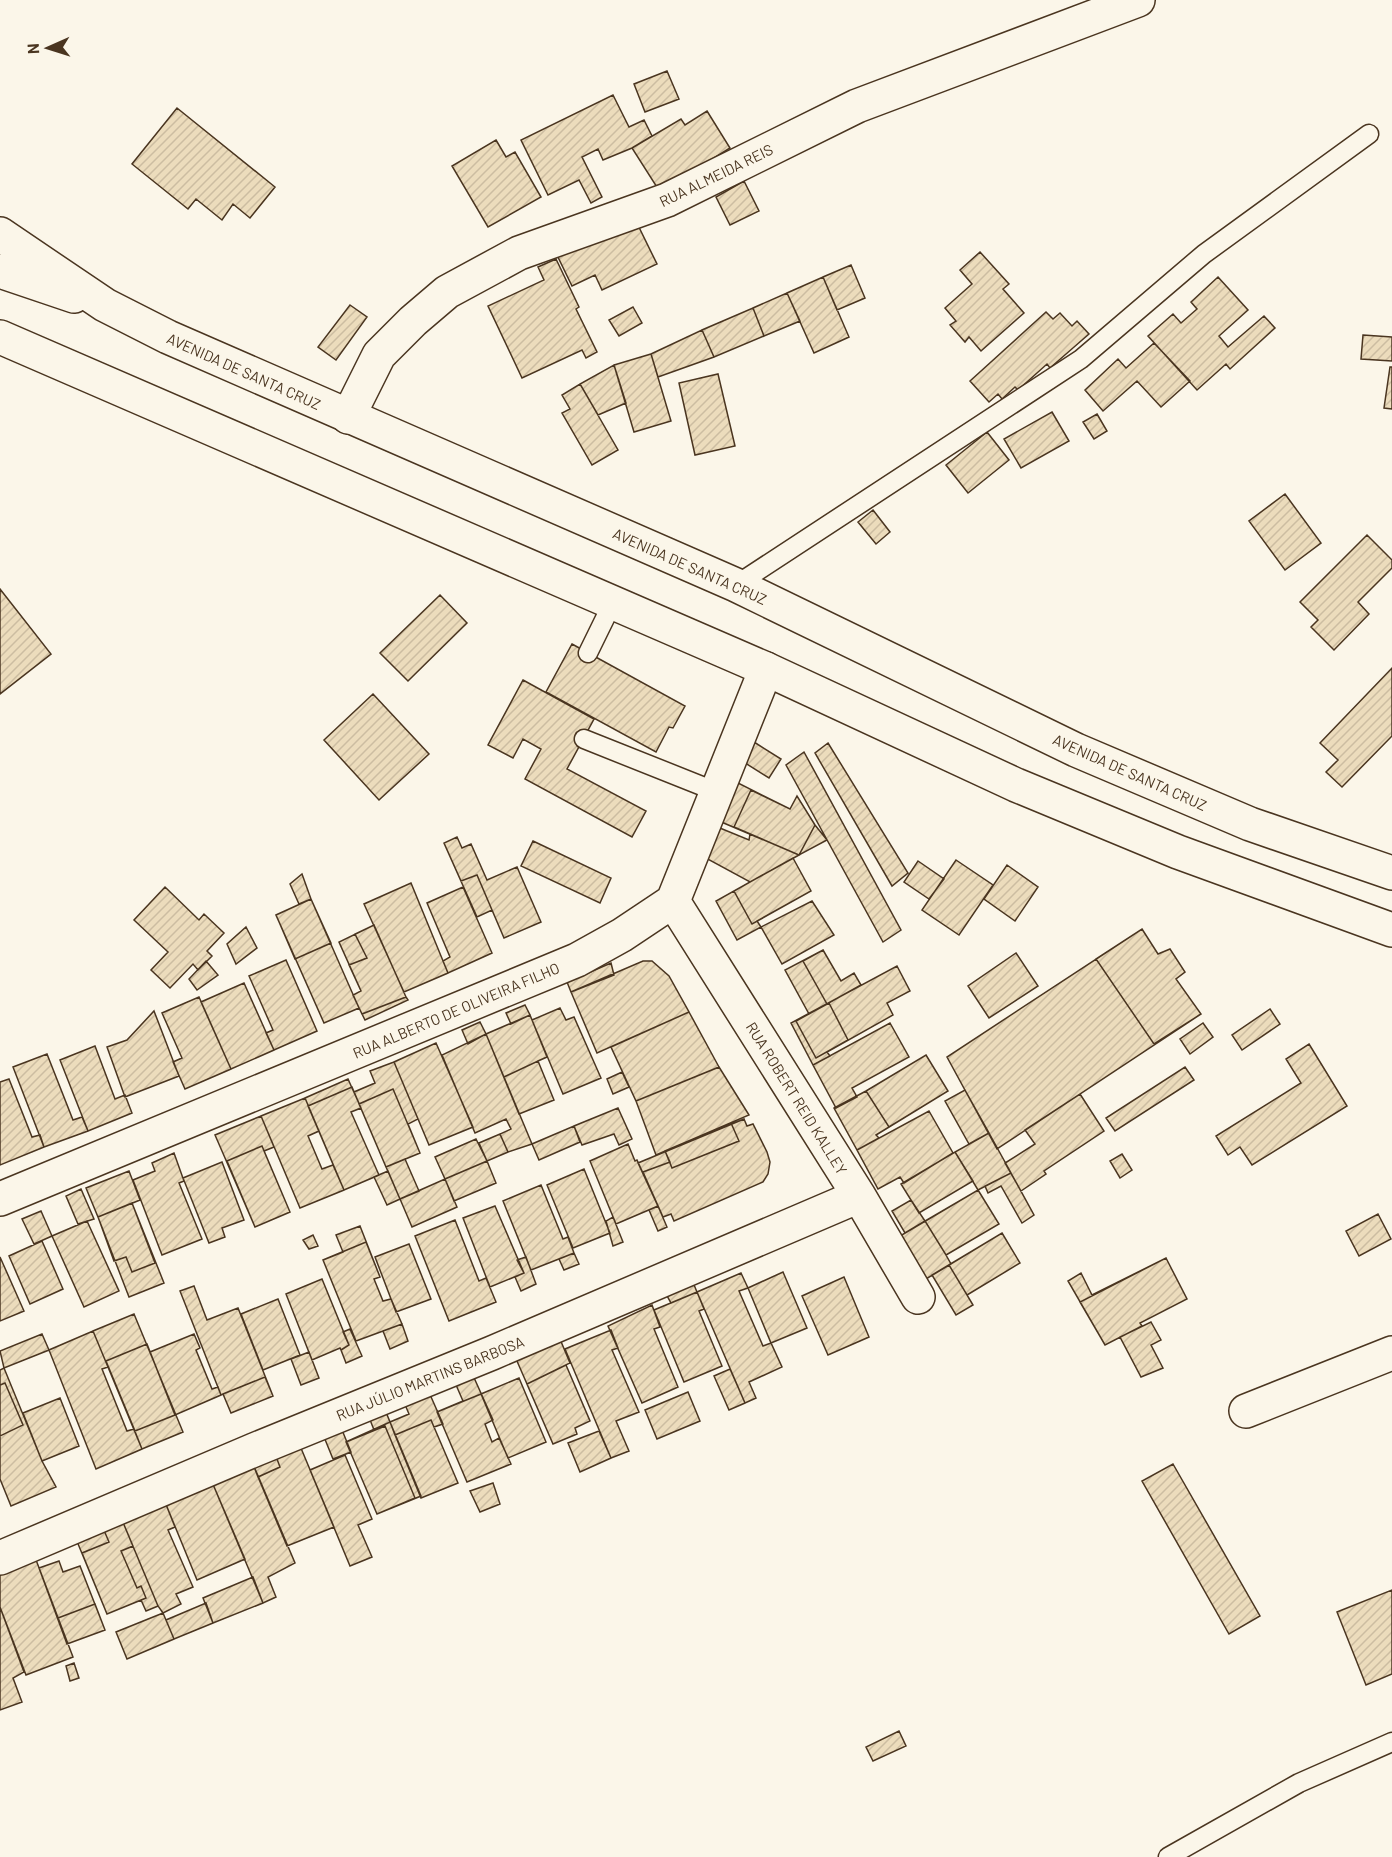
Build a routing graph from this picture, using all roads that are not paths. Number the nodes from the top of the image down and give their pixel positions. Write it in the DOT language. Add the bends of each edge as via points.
graph roads {
  1 [pos="1138,0"];
  2 [pos="1369,134"];
  3 [pos="0,234"];
  4 [pos="0,271"];
  5 [pos="105,305"];
  6 [pos="0,337"];
  7 [pos="348,417"];
  8 [pos="736,585"];
  9 [pos="613,602"];
  10 [pos="588,653"];
  11 [pos="766,669"];
  12 [pos="584,739"];
  13 [pos="717,792"];
  14 [pos="1392,873"];
  15 [pos="673,901"];
  16 [pos="1392,930"];
  17 [pos="859,1196"];
  18 [pos="0,1199"];
  19 [pos="918,1297"];
  20 [pos="1392,1353"];
  21 [pos="1246,1411"];
  22 [pos="0,1558"];
  23 [pos="1392,1742"];
  24 [pos="1168,1857"];
  1 -- 7 [label="street, RUA ALMEIDA REIS" via="857,106 667,200 519,253 447,292 413,321 379,355"];
  2 -- 8 [label="lane" via="1204,254 1081,359"];
  3 -- 5 [label="street, AVENIDA DE SANTA CRUZ"];
  4 -- 5 [label="street"];
  5 -- 7 [label="street, AVENIDA DE SANTA CRUZ" via="168,338"];
  6 -- 9 [label="street"];
  7 -- 8 [label="street, AVENIDA DE SANTA CRUZ"];
  8 -- 14 [label="street, AVENIDA DE SANTA CRUZ" via="1076,750 1250,824"];
  9 -- 10 [label="lane"];
  9 -- 11 [label="street"];
  11 -- 13 [label="street"];
  11 -- 16 [label="street" via="1016,785 1178,852"];
  12 -- 13 [label="lane"];
  13 -- 15 [label="street"];
  15 -- 17 [label="street, RUA ROBERT REID KALLEY"];
  15 -- 18 [label="street, RUA ALBERTO DE OLIVEIRA FILHO" via="577,960"];
  17 -- 19 [label="street, RUA ROBERT REID KALLEY"];
  17 -- 22 [label="street, RUA JÚLIO MARTINS BARBOSA"];
  20 -- 21 [label="street"];
  23 -- 24 [label="lane" via="1299,1783"];
}
